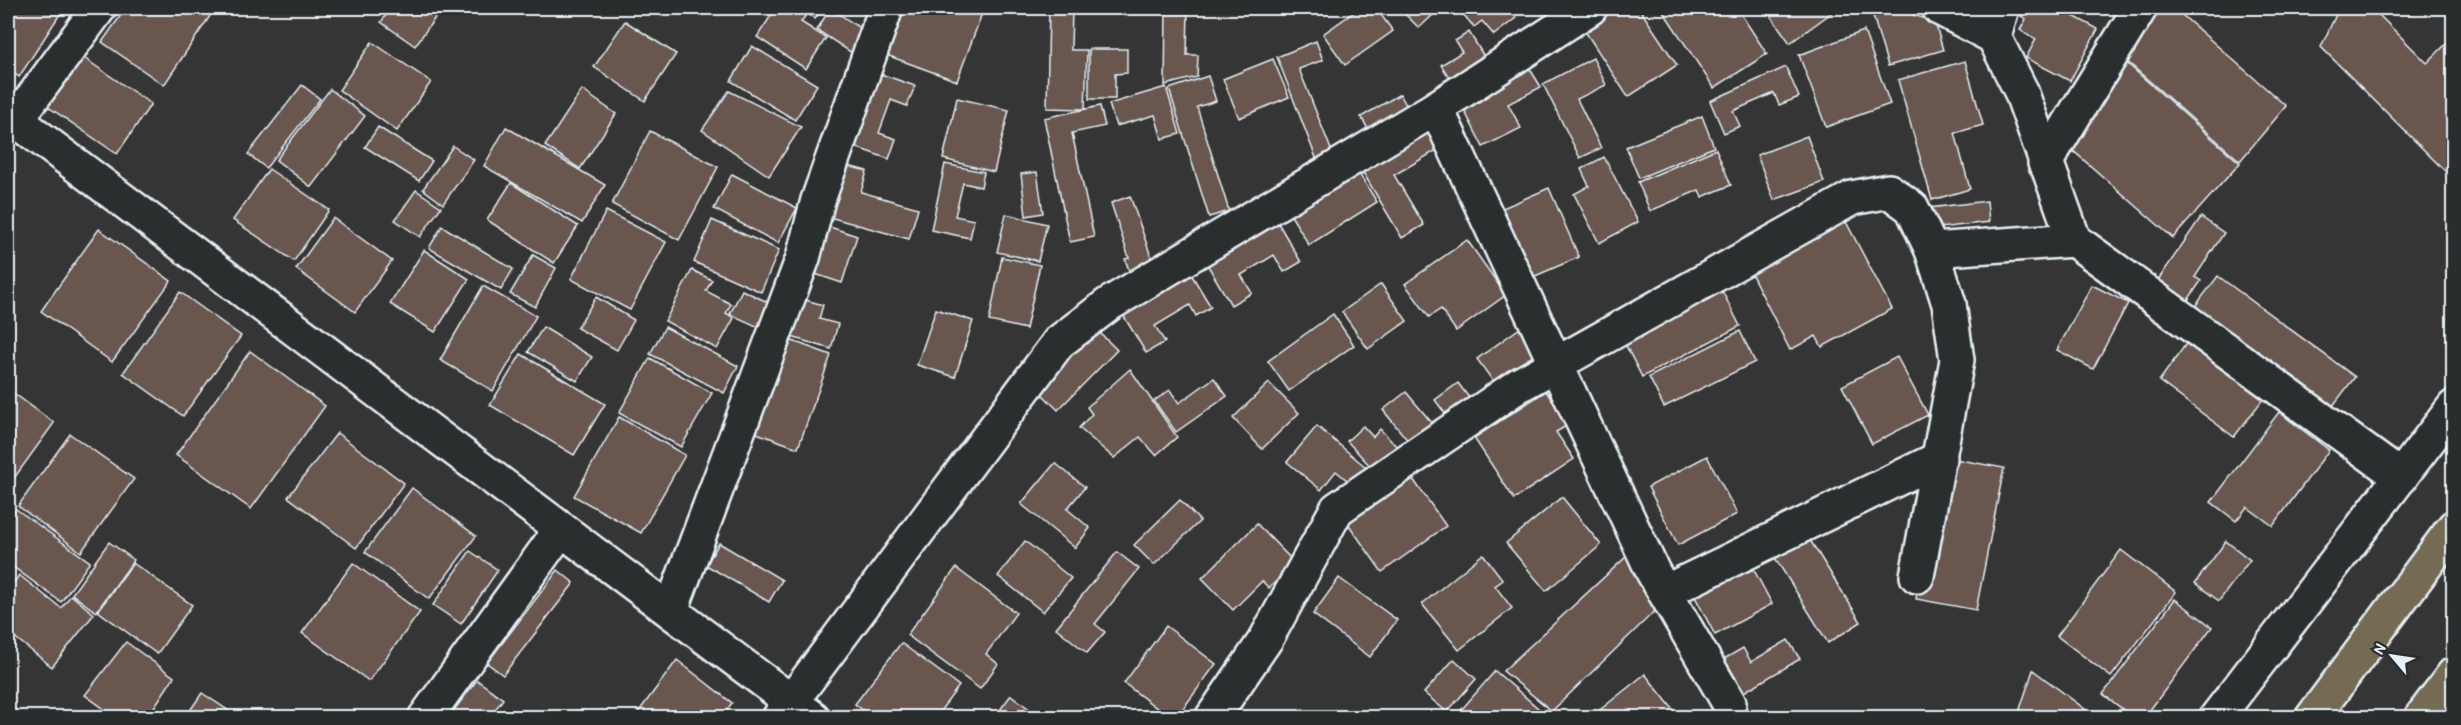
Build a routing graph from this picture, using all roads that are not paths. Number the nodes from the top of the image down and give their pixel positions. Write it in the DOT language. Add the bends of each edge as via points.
graph roads {
  1 [pos="99,8"];
  2 [pos="886,8"];
  3 [pos="1590,8"];
  4 [pos="1939,8"];
  5 [pos="2140,8"];
  6 [pos="1998,22"];
  7 [pos="1436,108"];
  8 [pos="12,117"];
  9 [pos="2045,163"];
  10 [pos="2074,240"];
  11 [pos="1932,250"];
  12 [pos="1557,364"];
  13 [pos="2454,407"];
  14 [pos="1940,458"];
  15 [pos="2402,477"];
  16 [pos="2454,527"];
  17 [pos="561,529"];
  18 [pos="1917,576"];
  19 [pos="1665,592"];
  20 [pos="671,610"];
  21 [pos="2454,674"];
  22 [pos="1729,703"];
  23 [pos="794,712"];
  24 [pos="425,717"];
  25 [pos="1212,717"];
  26 [pos="2216,717"];
  27 [pos="2312,717"];
  28 [pos="2421,717"];
  1 -- 8 [label="street"];
  2 -- 20 [label="street" via="818,200 803,258"];
  3 -- 7 [label="street"];
  4 -- 6 [label="street"];
  5 -- 9 [label="street"];
  6 -- 9 [label="street"];
  7 -- 12 [label="street"];
  7 -- 23 [label="street" via="1109,304 1059,342"];
  8 -- 17 [label="street"];
  9 -- 10 [label="street"];
  10 -- 11 [label="street"];
  10 -- 15 [label="street"];
  11 -- 12 [label="street" via="1912,208 1889,191 1852,198"];
  11 -- 14 [label="street" via="1949,304 1958,360"];
  12 -- 19 [label="street"];
  12 -- 25 [label="street" via="1519,385 1337,508 1266,639"];
  13 -- 15 [label="street"];
  14 -- 18 [label="street"];
  14 -- 19 [label="street"];
  15 -- 26 [label="street"];
  16 -- 27 [label="highway"];
  17 -- 20 [label="street"];
  17 -- 24 [label="street"];
  19 -- 22 [label="street"];
  20 -- 23 [label="street"];
  21 -- 28 [label="highway"];
}
